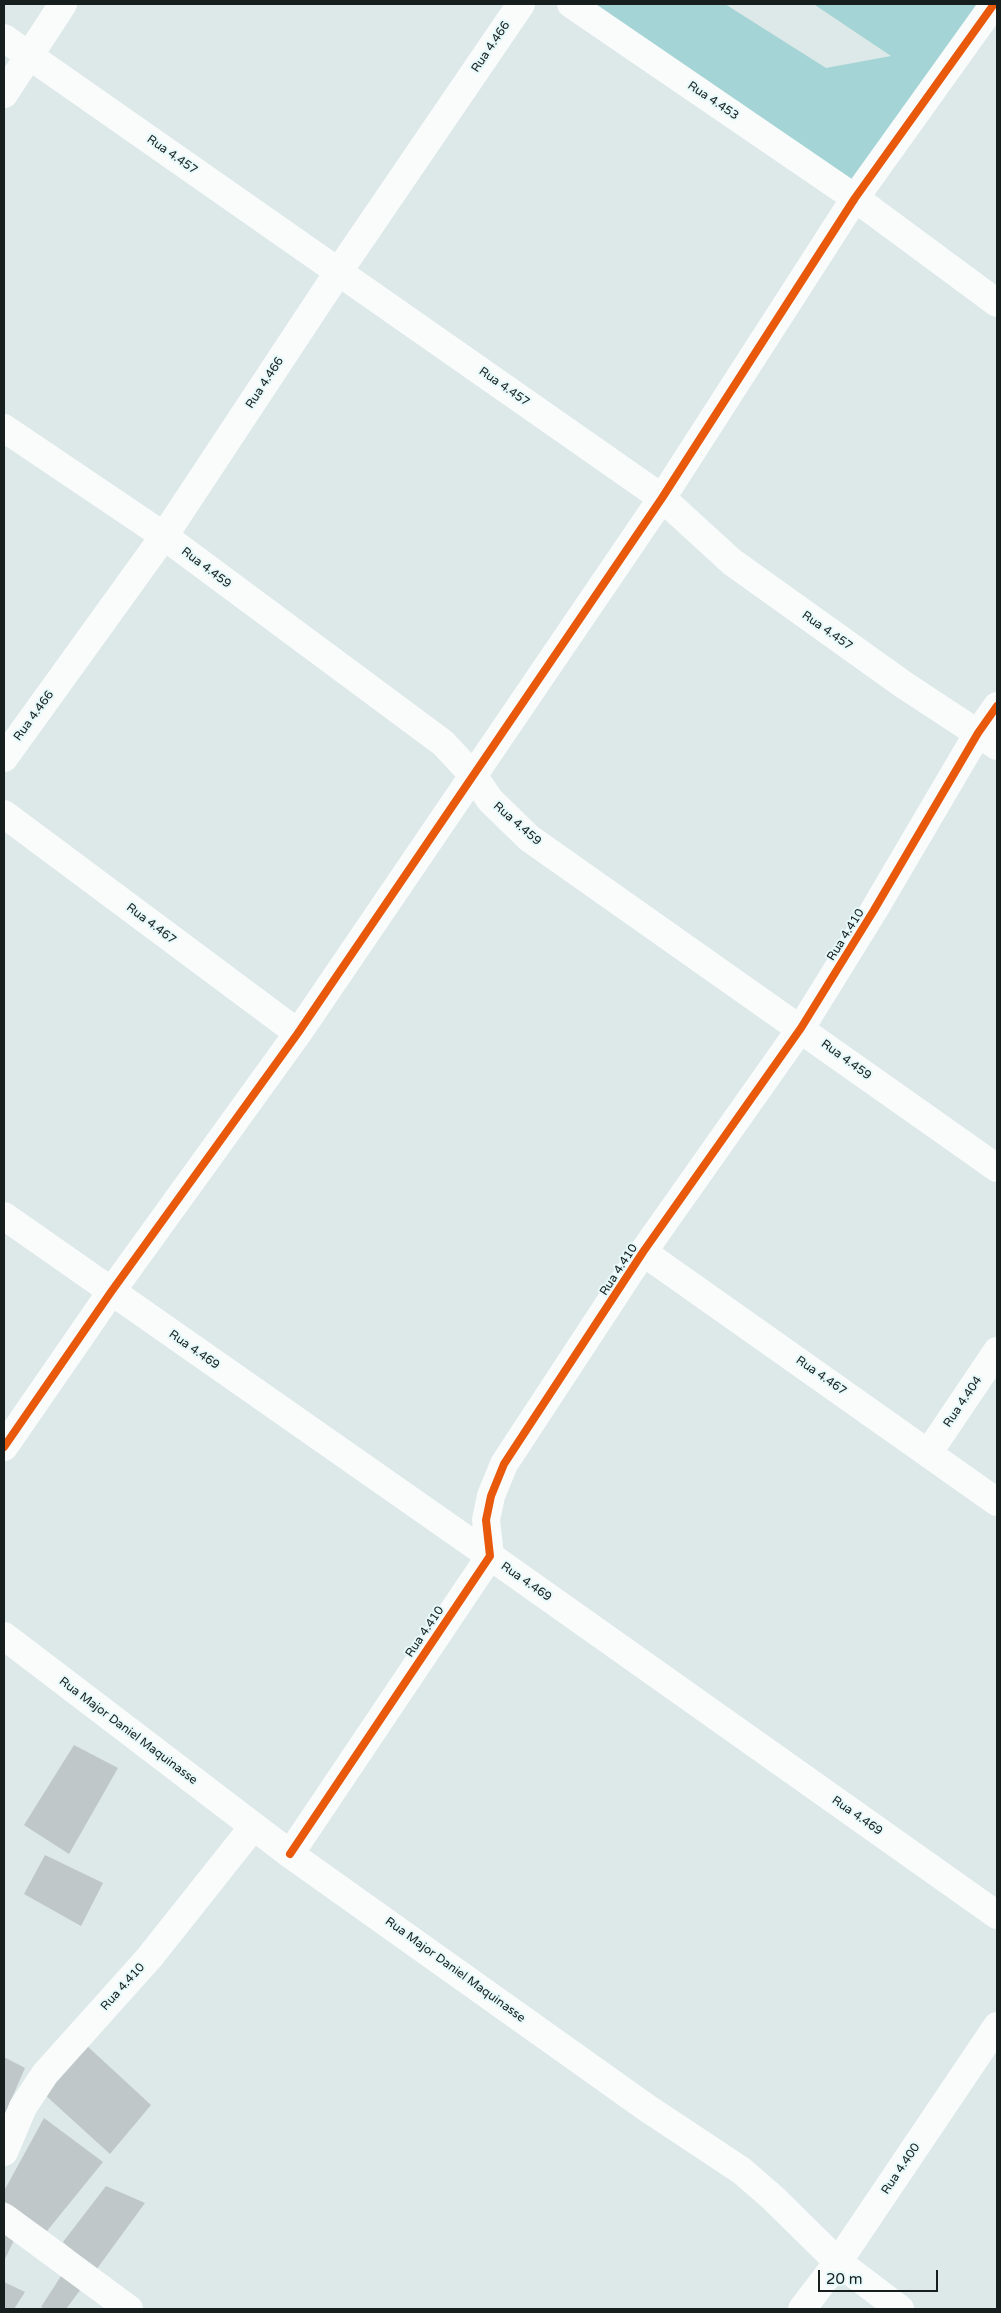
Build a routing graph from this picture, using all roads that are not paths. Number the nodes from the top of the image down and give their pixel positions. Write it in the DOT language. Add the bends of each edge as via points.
graph roads {
  1 [pos="63,4"];
  2 [pos="521,4"];
  3 [pos="571,4"];
  4 [pos="994,4"];
  5 [pos="4,38"];
  6 [pos="28,55"];
  7 [pos="4,94"];
  8 [pos="855,198"];
  9 [pos="339,271"];
  10 [pos="997,303"];
  11 [pos="4,428"];
  12 [pos="662,498"];
  13 [pos="164,536"];
  14 [pos="997,706"];
  15 [pos="988,740"];
  16 [pos="4,758"];
  17 [pos="473,775"];
  18 [pos="4,814"];
  19 [pos="801,1028"];
  20 [pos="298,1033"];
  21 [pos="997,1168"];
  22 [pos="4,1216"];
  23 [pos="643,1252"];
  24 [pos="111,1292"];
  25 [pos="997,1351"];
  26 [pos="4,1447"];
  27 [pos="929,1452"];
  28 [pos="997,1502"];
  29 [pos="490,1556"];
  30 [pos="4,1636"];
  31 [pos="253,1827"];
  32 [pos="290,1854"];
  33 [pos="997,1915"];
  34 [pos="997,2026"];
  35 [pos="4,2152"];
  36 [pos="4,2217"];
  37 [pos="838,2262"];
  38 [pos="129,2309"];
  39 [pos="802,2309"];
  40 [pos="900,2309"];
  1 -- 6 [label="street"];
  2 -- 9 [label="street, Rua 4.466"];
  3 -- 8 [label="street, Rua 4.453"];
  4 -- 8 [label="street"];
  5 -- 6 [label="street, Rua 4.457"];
  6 -- 7 [label="street"];
  6 -- 9 [label="street, Rua 4.457"];
  8 -- 10 [label="street, Rua 4.453"];
  8 -- 12 [label="street"];
  9 -- 12 [label="street, Rua 4.457"];
  9 -- 13 [label="street, Rua 4.466"];
  11 -- 13 [label="street, Rua 4.459"];
  12 -- 15 [label="street, Rua 4.457" via="732,562 904,686"];
  12 -- 17 [label="street"];
  13 -- 16 [label="street, Rua 4.466"];
  13 -- 17 [label="street, Rua 4.459" via="442,743"];
  14 -- 15 [label="street, Rua 4.410"];
  15 -- 19 [label="street, Rua 4.410" via="874,910"];
  17 -- 19 [label="street, Rua 4.459" via="490,800 529,838"];
  17 -- 20 [label="street"];
  18 -- 20 [label="street, Rua 4.467"];
  19 -- 21 [label="street, Rua 4.459"];
  19 -- 23 [label="street, Rua 4.410"];
  20 -- 24 [label="street"];
  22 -- 24 [label="street, Rua 4.469"];
  23 -- 27 [label="street, Rua 4.467"];
  23 -- 29 [label="street, Rua 4.410" via="504,1464 491,1496 486,1520"];
  24 -- 26 [label="street"];
  24 -- 29 [label="street, Rua 4.469"];
  25 -- 27 [label="street, Rua 4.404"];
  27 -- 28 [label="street, Rua 4.467"];
  29 -- 32 [label="street, Rua 4.410"];
  29 -- 33 [label="street, Rua 4.469"];
  30 -- 31 [label="street, Rua Major Daniel Maquinasse"];
  31 -- 32 [label="street, Rua Major Daniel Maquinasse"];
  31 -- 35 [label="street, Rua 4.410" via="149,1958 45,2074 23,2107"];
  32 -- 37 [label="street, Rua Major Daniel Maquinasse" via="742,2171"];
  34 -- 37 [label="street, Rua 4.400"];
  36 -- 38 [label="street"];
  37 -- 39 [label="street, Rua 4.400"];
  37 -- 40 [label="street, Rua Major Daniel Maquinasse"];
}
